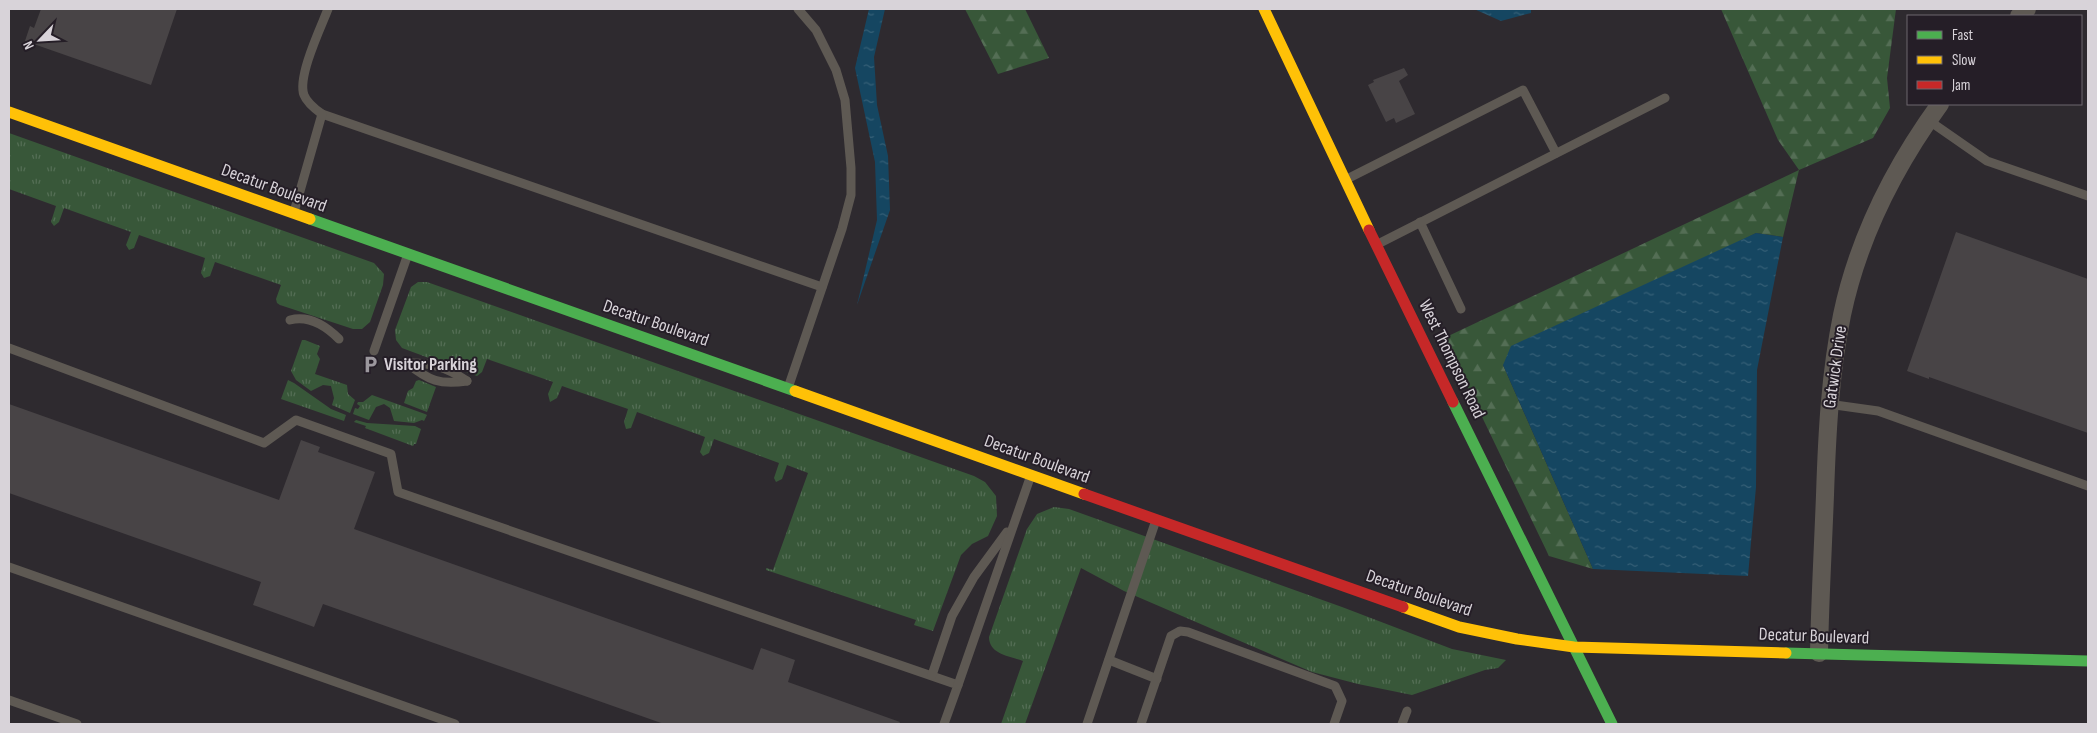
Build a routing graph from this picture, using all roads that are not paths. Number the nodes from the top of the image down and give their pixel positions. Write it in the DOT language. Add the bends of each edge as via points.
graph roads {
  1 [pos="328,9"];
  2 [pos="798,9"];
  3 [pos="1264,9"];
  4 [pos="1665,98"];
  5 [pos="1939,105"];
  6 [pos="9,112"];
  7 [pos="322,114"];
  8 [pos="1928,120"];
  9 [pos="1556,153"];
  10 [pos="1345,180"];
  11 [pos="2088,196"];
  12 [pos="294,213"];
  13 [pos="1420,222"];
  14 [pos="1376,245"];
  15 [pos="408,254"];
  16 [pos="822,287"];
  17 [pos="1461,309"];
  18 [pos="290,320"];
  19 [pos="340,339"];
  20 [pos="9,348"];
  21 [pos="374,351"];
  22 [pos="467,381"];
  23 [pos="788,389"];
  24 [pos="1828,404"];
  25 [pos="1031,475"];
  26 [pos="2088,486"];
  27 [pos="1156,520"];
  28 [pos="1013,524"];
  29 [pos="9,567"];
  30 [pos="1574,647"];
  31 [pos="1818,653"];
  32 [pos="1109,660"];
  33 [pos="2088,661"];
  34 [pos="932,675"];
  35 [pos="1157,679"];
  36 [pos="958,685"];
  37 [pos="9,700"];
  38 [pos="1407,711"];
  39 [pos="77,724"];
  40 [pos="455,724"];
  41 [pos="944,724"];
  42 [pos="1087,724"];
  43 [pos="1142,724"];
  44 [pos="1334,724"];
  45 [pos="1402,724"];
  46 [pos="1612,724"];
  1 -- 7 [label="lane" via="304,76 303,92"];
  2 -- 16 [label="lane" via="816,30 836,70 845,100 849,132 851,195"];
  3 -- 10 [label="street, West Thompson Road"];
  4 -- 9 [label="lane"];
  5 -- 8 [label="street, Gatwick Drive"];
  6 -- 12 [label="street, Decatur Boulevard"];
  7 -- 12 [label="lane"];
  7 -- 16 [label="lane"];
  8 -- 11 [label="lane" via="1988,161"];
  8 -- 24 [label="street, Gatwick Drive" via="1891,182 1862,247 1842,314"];
  9 -- 10 [label="lane" via="1523,90"];
  9 -- 13 [label="lane"];
  10 -- 14 [label="street, West Thompson Road"];
  12 -- 15 [label="street, Decatur Boulevard"];
  13 -- 14 [label="lane"];
  13 -- 17 [label="lane"];
  14 -- 30 [label="street, West Thompson Road"];
  15 -- 21 [label="lane"];
  15 -- 23 [label="street, Decatur Boulevard"];
  16 -- 23 [label="lane"];
  18 -- 19 [label="lane" via="300,318 326,326"];
  20 -- 34 [label="lane" via="264,443 296,420 392,454 398,492"];
  22 -- 22 [label="lane" via="451,370 425,362 407,364 421,375 446,384"];
  23 -- 25 [label="street, Decatur Boulevard"];
  24 -- 26 [label="lane" via="1878,411"];
  24 -- 31 [label="street, Gatwick Drive"];
  25 -- 27 [label="street, Decatur Boulevard"];
  25 -- 28 [label="lane"];
  27 -- 30 [label="street, Decatur Boulevard" via="1459,627"];
  27 -- 32 [label="lane"];
  28 -- 34 [label="lane" via="974,577 952,616"];
  28 -- 36 [label="lane"];
  29 -- 40 [label="lane"];
  30 -- 31 [label="street, Decatur Boulevard"];
  30 -- 46 [label="street, West Thompson Road"];
  31 -- 33 [label="street, Decatur Boulevard"];
  32 -- 35 [label="lane"];
  32 -- 42 [label="lane"];
  34 -- 36 [label="lane"];
  35 -- 43 [label="lane"];
  35 -- 44 [label="lane" via="1171,636 1180,630 1188,632 1335,686 1342,701"];
  36 -- 41 [label="lane"];
  37 -- 39 [label="lane"];
  38 -- 45 [label="lane"];
}
